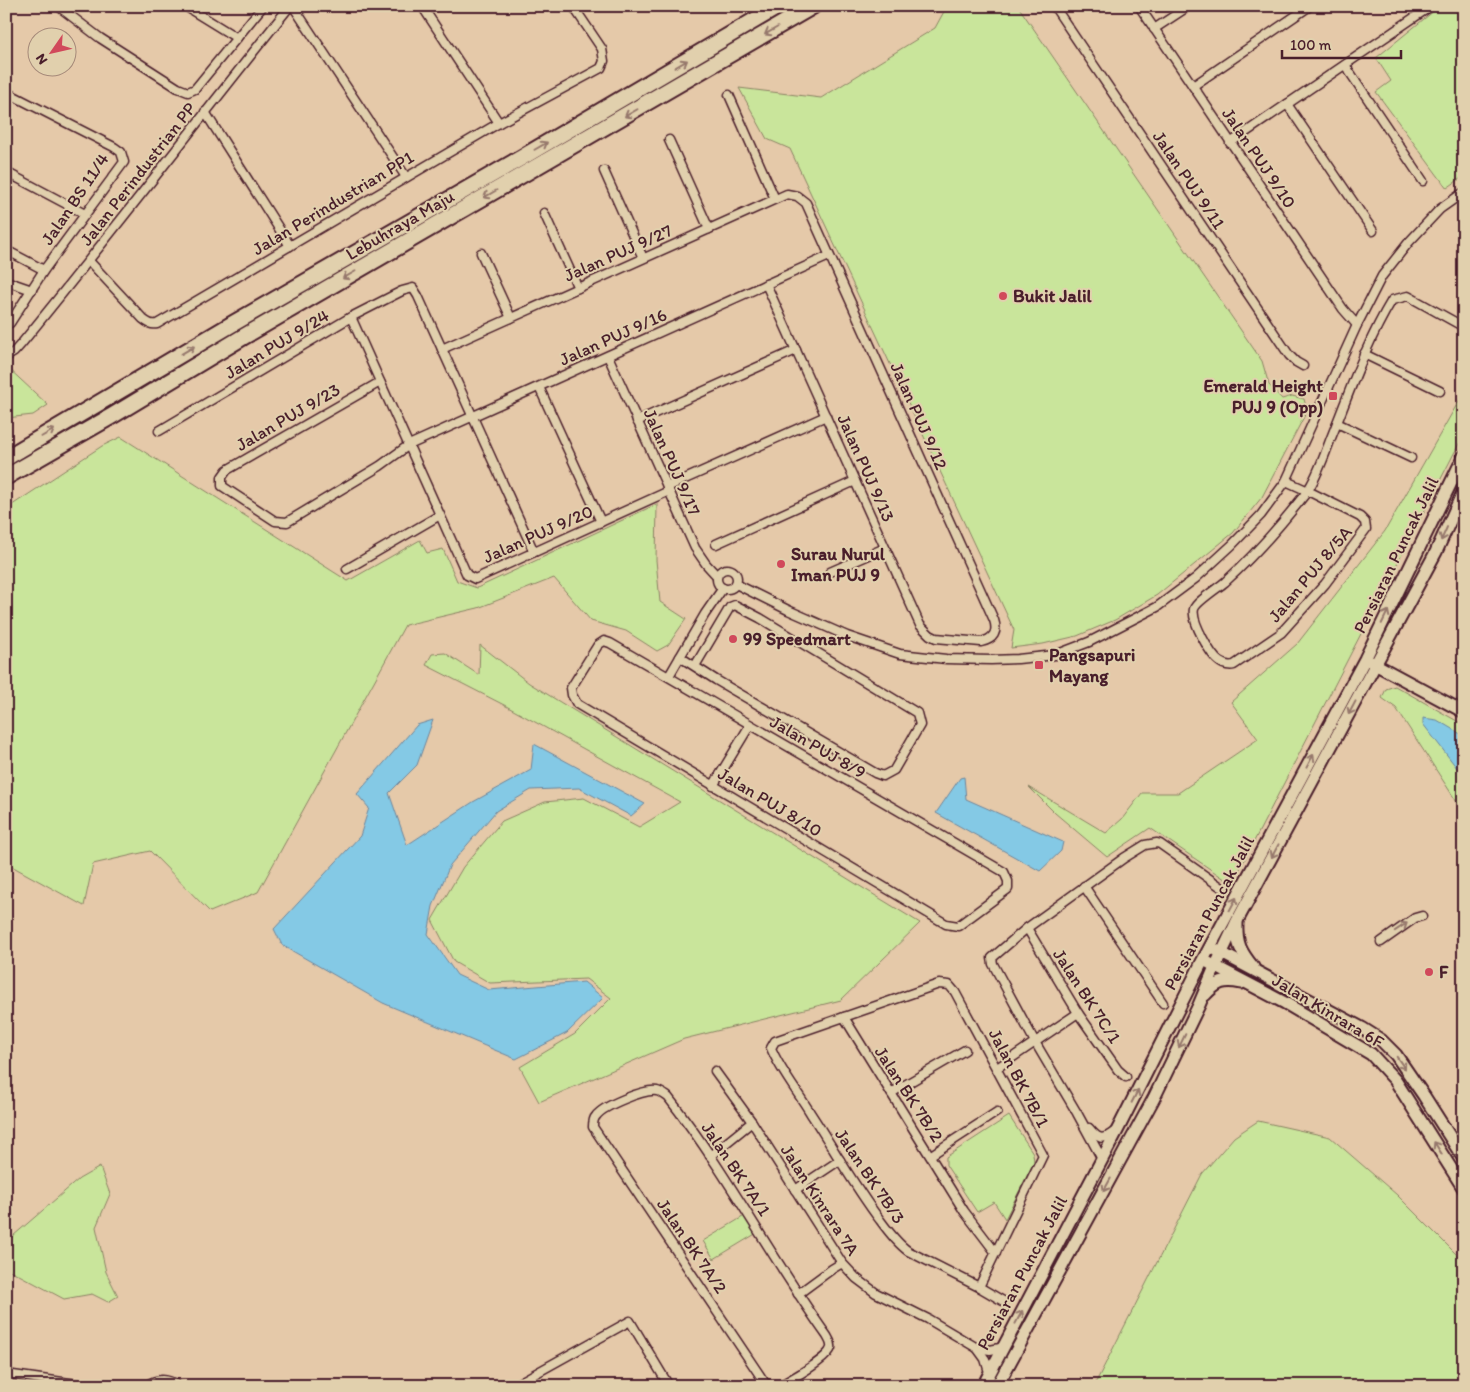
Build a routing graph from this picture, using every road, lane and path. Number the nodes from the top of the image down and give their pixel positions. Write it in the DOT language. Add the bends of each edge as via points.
graph roads {
  1 [pos="58,6"];
  2 [pos="185,6"];
  3 [pos="263,6"];
  4 [pos="292,6"];
  5 [pos="422,6"];
  6 [pos="573,6"];
  7 [pos="779,6"];
  8 [pos="813,6"];
  9 [pos="1054,6"];
  10 [pos="1139,6"];
  11 [pos="1189,6"];
  12 [pos="1310,6"];
  13 [pos="1431,6"];
  14 [pos="1154,29"];
  15 [pos="237,38"];
  16 [pos="1344,65"];
  17 [pos="1193,86"];
  18 [pos="6,92"];
  19 [pos="729,95"];
  20 [pos="1287,104"];
  21 [pos="206,112"];
  22 [pos="499,123"];
  23 [pos="669,140"];
  24 [pos="1230,143"];
  25 [pos="604,171"];
  26 [pos="6,172"];
  27 [pos="406,177"];
  28 [pos="1423,181"];
  29 [pos="1464,192"];
  30 [pos="776,199"];
  31 [pos="806,203"];
  32 [pos="544,213"];
  33 [pos="85,214"];
  34 [pos="709,229"];
  35 [pos="1374,231"];
  36 [pos="290,246"];
  37 [pos="6,250"];
  38 [pos="481,253"];
  39 [pos="829,256"];
  40 [pos="643,258"];
  41 [pos="89,261"];
  42 [pos="44,270"];
  43 [pos="6,281"];
  44 [pos="766,284"];
  45 [pos="578,288"];
  46 [pos="32,290"];
  47 [pos="351,317"];
  48 [pos="511,318"];
  49 [pos="6,324"];
  50 [pos="1356,325"];
  51 [pos="1464,326"];
  52 [pos="442,349"];
  53 [pos="796,350"];
  54 [pos="1364,354"];
  55 [pos="6,356"];
  56 [pos="608,356"];
  57 [pos="1303,366"];
  58 [pos="380,382"];
  59 [pos="539,386"];
  60 [pos="1440,391"];
  61 [pos="473,416"];
  62 [pos="826,416"];
  63 [pos="637,421"];
  64 [pos="1337,423"];
  65 [pos="159,431"];
  66 [pos="409,445"];
  67 [pos="1464,456"];
  68 [pos="6,458"];
  69 [pos="1411,458"];
  70 [pos="6,476"];
  71 [pos="855,481"];
  72 [pos="1286,481"];
  73 [pos="668,489"];
  74 [pos="1308,490"];
  75 [pos="1464,490"];
  76 [pos="440,515"];
  77 [pos="287,522"];
  78 [pos="601,522"];
  79 [pos="716,544"];
  80 [pos="885,548"];
  81 [pos="534,552"];
  82 [pos="347,569"];
  83 [pos="830,572"];
  84 [pos="717,576"];
  85 [pos="736,584"];
  86 [pos="722,588"];
  87 [pos="988,640"];
  88 [pos="680,657"];
  89 [pos="1370,662"];
  90 [pos="695,666"];
  91 [pos="669,676"];
  92 [pos="572,695"];
  93 [pos="1464,712"];
  94 [pos="750,725"];
  95 [pos="713,786"];
  96 [pos="1084,886"];
  97 [pos="1221,887"];
  98 [pos="1422,916"];
  99 [pos="1237,922"];
  100 [pos="958,926"];
  101 [pos="1026,928"];
  102 [pos="1381,942"];
  103 [pos="1210,947"];
  104 [pos="1222,954"];
  105 [pos="1203,960"];
  106 [pos="1215,967"];
  107 [pos="1257,972"];
  108 [pos="1248,984"];
  109 [pos="1203,997"];
  110 [pos="1163,1003"];
  111 [pos="1078,1013"];
  112 [pos="844,1017"];
  113 [pos="1035,1042"];
  114 [pos="965,1050"];
  115 [pos="996,1068"];
  116 [pos="715,1072"];
  117 [pos="1126,1077"];
  118 [pos="891,1093"];
  119 [pos="997,1112"];
  120 [pos="1077,1113"];
  121 [pos="752,1122"];
  122 [pos="594,1127"];
  123 [pos="1119,1127"];
  124 [pos="1124,1154"];
  125 [pos="931,1155"];
  126 [pos="710,1156"];
  127 [pos="1102,1159"];
  128 [pos="1464,1159"];
  129 [pos="840,1160"];
  130 [pos="1464,1163"];
  131 [pos="1452,1171"];
  132 [pos="1464,1189"];
  133 [pos="795,1190"];
  134 [pos="996,1253"];
  135 [pos="842,1263"];
  136 [pos="979,1287"];
  137 [pos="798,1294"];
  138 [pos="1003,1301"];
  139 [pos="1004,1345"];
  140 [pos="977,1348"];
  141 [pos="989,1372"];
  142 [pos="6,1374"];
  143 [pos="768,1384"];
  144 [pos="91,1386"];
  145 [pos="146,1386"];
  146 [pos="178,1386"];
  147 [pos="513,1386"];
  148 [pos="669,1386"];
  149 [pos="779,1386"];
  150 [pos="983,1386"];
  151 [pos="997,1386"];
  1 -- 15 [label="street" via="100,38 188,92 195,89"];
  2 -- 15 [label="street"];
  3 -- 15 [label="street"];
  4 -- 21 [label="street, Jalan Perindustrian PP"];
  4 -- 27 [label="street"];
  5 -- 22 [label="street"];
  6 -- 22 [label="street, Jalan Perindustrian PP1" via="602,50 604,61 600,68"];
  68 -- 7 [label="highway, Lebuhraya Maju, one-way"];
  8 -- 70 [label="highway, Lebuhraya Maju, one-way"];
  9 -- 57 [label="street, Jalan PUJ 9/11" via="1289,355"];
  10 -- 14 [label="street, Jalan PUJ 9/10"];
  11 -- 14 [label="street"];
  12 -- 17 [label="street"];
  13 -- 16 [label="street"];
  14 -- 17 [label="street, Jalan PUJ 9/10"];
  16 -- 20 [label="street"];
  16 -- 28 [label="street"];
  17 -- 24 [label="street, Jalan PUJ 9/10"];
  18 -- 33 [label="street, Jalan BS 11/4" via="121,152 124,162"];
  19 -- 30 [label="street"];
  20 -- 24 [label="street"];
  20 -- 35 [label="street"];
  21 -- 36 [label="street"];
  21 -- 41 [label="street, Jalan Perindustrian PP"];
  22 -- 27 [label="street, Jalan Perindustrian PP1"];
  23 -- 34 [label="street"];
  24 -- 50 [label="street, Jalan PUJ 9/10"];
  25 -- 40 [label="street"];
  26 -- 33 [label="street"];
  27 -- 36 [label="street, Jalan Perindustrian PP1"];
  29 -- 50 [label="street" via="1440,209 1408,242 1382,276"];
  30 -- 31 [label="street, Jalan PUJ 9/27" via="787,194"];
  30 -- 34 [label="street, Jalan PUJ 9/27"];
  31 -- 39 [label="street, Jalan PUJ 9/12"];
  32 -- 45 [label="street"];
  33 -- 42 [label="street, Jalan BS 11/4"];
  34 -- 40 [label="street, Jalan PUJ 9/27"];
  36 -- 41 [label="street, Jalan Perindustrian PP1" via="152,325"];
  37 -- 42 [label="street"];
  38 -- 48 [label="street"];
  39 -- 44 [label="street, Jalan PUJ 9/16"];
  39 -- 87 [label="street, Jalan PUJ 9/12" via="994,620 996,632"];
  40 -- 45 [label="street, Jalan PUJ 9/27"];
  41 -- 55 [label="street, Jalan Perindustrian PP" via="22,343"];
  42 -- 46 [label="street, Jalan BS 11/4"];
  43 -- 46 [label="street"];
  44 -- 53 [label="street, Jalan PUJ 9/13"];
  44 -- 56 [label="street, Jalan PUJ 9/16"];
  45 -- 48 [label="street, Jalan PUJ 9/27"];
  46 -- 49 [label="street, Jalan BS 11/4" via="10,323"];
  47 -- 52 [label="street, Jalan PUJ 9/24" via="413,288"];
  47 -- 58 [label="street, Jalan PUJ 9/20"];
  47 -- 65 [label="street, Jalan PUJ 9/24"];
  48 -- 52 [label="street, Jalan PUJ 9/27"];
  50 -- 72 [label="street"];
  51 -- 54 [label="street" via="1408,296 1392,300"];
  52 -- 61 [label="street"];
  53 -- 62 [label="street, Jalan PUJ 9/13"];
  53 -- 63 [label="street"];
  54 -- 60 [label="street"];
  54 -- 64 [label="street"];
  56 -- 59 [label="street, Jalan PUJ 9/16"];
  56 -- 63 [label="street, Jalan PUJ 9/17"];
  58 -- 66 [label="street, Jalan PUJ 9/20"];
  58 -- 77 [label="street, Jalan PUJ 9/23" via="227,470 222,486 275,521"];
  59 -- 61 [label="street, Jalan PUJ 9/16"];
  59 -- 78 [label="street"];
  61 -- 66 [label="street, Jalan PUJ 9/16"];
  61 -- 81 [label="street"];
  62 -- 71 [label="street, Jalan PUJ 9/13"];
  62 -- 73 [label="street, Jalan PUJ 9/20"];
  63 -- 73 [label="street, Jalan PUJ 9/17"];
  64 -- 69 [label="street"];
  64 -- 74 [label="street"];
  66 -- 76 [label="street, Jalan PUJ 9/20"];
  66 -- 77 [label="street, Jalan PUJ 9/16"];
  89 -- 67 [label="main road, Persiaran Puncak Jalil, one-way"];
  71 -- 79 [label="street"];
  71 -- 80 [label="street, Jalan PUJ 9/13"];
  72 -- 74 [label="street"];
  72 -- 85 [label="street" via="1261,515 1196,578 1157,607 1089,642 1055,655 991,660 900,654 847,636"];
  73 -- 78 [label="street, Jalan PUJ 9/20"];
  73 -- 84 [label="street, Jalan PUJ 9/17" via="695,548"];
  74 -- 74 [label="street, Jalan PUJ 8/5A" via="1269,540 1196,605 1196,627 1221,663 1234,665 1278,636 1325,584 1366,530 1363,519"];
  75 -- 89 [label="main road, Persiaran Puncak Jalil, one-way" via="1436,552"];
  76 -- 81 [label="street, Jalan PUJ 9/20" via="467,575 475,579"];
  76 -- 82 [label="street"];
  78 -- 81 [label="street, Jalan PUJ 9/20"];
  80 -- 83 [label="street"];
  80 -- 87 [label="street, Jalan PUJ 9/13" via="925,631 936,638"];
  84 -- 85 [label="street" via="720,571 730,569 736,575"];
  84 -- 86 [label="street"];
  85 -- 86 [label="street"];
  86 -- 88 [label="street"];
  88 -- 90 [label="street"];
  88 -- 91 [label="street"];
  89 -- 93 [label="main road"];
  89 -- 99 [label="main road, Persiaran Puncak Jalil, one-way"];
  103 -- 89 [label="main road, Persiaran Puncak Jalil, one-way"];
  90 -- 90 [label="street" via="730,607 735,605 917,714 920,725 894,770 883,776"];
  91 -- 92 [label="street, Jalan PUJ 8/9" via="604,641 598,645 572,688"];
  91 -- 94 [label="street, Jalan PUJ 8/9"];
  92 -- 95 [label="street, Jalan PUJ 8/10" via="577,704"];
  94 -- 95 [label="street"];
  94 -- 100 [label="street, Jalan PUJ 8/9" via="1004,872 1008,889"];
  95 -- 100 [label="street, Jalan PUJ 8/10" via="946,924"];
  96 -- 97 [label="street" via="1152,843 1160,844"];
  96 -- 101 [label="street"];
  96 -- 110 [label="street"];
  102 -- 98 [label="street, one-way"];
  99 -- 104 [label="main road, Persiaran Puncak Jalil"];
  99 -- 107 [label="main road" via="1238,945"];
  101 -- 111 [label="street, Jalan BK 7C/1"];
  101 -- 113 [label="street" via="993,956 992,961"];
  103 -- 104 [label="main road, Jalan Kinrara 6F"];
  103 -- 105 [label="main road, Persiaran Puncak Jalil"];
  104 -- 106 [label="main road, Persiaran Puncak Jalil"];
  104 -- 107 [label="main road, Jalan Kinrara 6F"];
  105 -- 106 [label="main road, Jalan Kinrara 6F"];
  123 -- 105 [label="main road, Persiaran Puncak Jalil, one-way"];
  106 -- 108 [label="main road, Jalan Kinrara 6F"];
  106 -- 109 [label="main road, Persiaran Puncak Jalil"];
  107 -- 128 [label="main road, Jalan Kinrara 6F, one-way" via="1381,1040 1396,1055"];
  108 -- 109 [label="main road" via="1223,982 1214,985"];
  131 -- 108 [label="main road, Jalan Kinrara 6F, one-way" via="1395,1080 1371,1054"];
  109 -- 124 [label="main road, Persiaran Puncak Jalil, one-way"];
  111 -- 113 [label="street"];
  111 -- 117 [label="street, Jalan BK 7C/1"];
  112 -- 115 [label="street, Jalan BK 7B/1" via="939,984 949,985"];
  112 -- 118 [label="street, Jalan BK 7B/2"];
  112 -- 129 [label="street, Jalan BK 7B/3" via="775,1042 771,1048"];
  113 -- 115 [label="street"];
  113 -- 120 [label="street"];
  114 -- 118 [label="street"];
  115 -- 134 [label="street, Jalan BK 7B/1" via="1043,1155"];
  116 -- 121 [label="street, Jalan Kinrara 7A"];
  118 -- 125 [label="street, Jalan BK 7B/2"];
  119 -- 125 [label="street"];
  120 -- 123 [label="street" via="1095,1136 1107,1138"];
  120 -- 127 [label="street"];
  121 -- 126 [label="street"];
  121 -- 133 [label="street, Jalan Kinrara 7A"];
  122 -- 126 [label="street, Jalan BK 7A/1" via="594,1117 606,1107 636,1095 659,1092 668,1097"];
  122 -- 143 [label="street, Jalan BK 7A/2"];
  123 -- 127 [label="main road, Persiaran Puncak Jalil"];
  124 -- 127 [label="main road" via="1115,1160"];
  124 -- 151 [label="main road, Persiaran Puncak Jalil, one-way"];
  125 -- 134 [label="street, Jalan BK 7B/2" via="964,1210"];
  126 -- 137 [label="street, Jalan BK 7A/1"];
  139 -- 127 [label="main road, Persiaran Puncak Jalil, one-way"];
  129 -- 133 [label="street"];
  129 -- 136 [label="street, Jalan BK 7B/3" via="862,1197 902,1247"];
  130 -- 131 [label="main road"];
  131 -- 132 [label="main road, Jalan Kinrara 6F"];
  133 -- 135 [label="street, Jalan Kinrara 7A"];
  134 -- 136 [label="street, Jalan BK 7B/1"];
  135 -- 137 [label="street"];
  135 -- 140 [label="street, Jalan Kinrara 7A" via="876,1293"];
  136 -- 138 [label="street, Jalan BK 7B/3"];
  137 -- 149 [label="street, Jalan BK 7A/1" via="827,1336 831,1348 812,1366"];
  139 -- 140 [label="street" via="990,1350"];
  139 -- 141 [label="main road, Persiaran Puncak Jalil"];
  140 -- 141 [label="street" via="986,1359"];
  141 -- 150 [label="main road, Persiaran Puncak Jalil"];
  142 -- 144 [label="street"];
  145 -- 146 [label="street" via="162,1379"];
  147 -- 148 [label="street" via="630,1321"];
}
